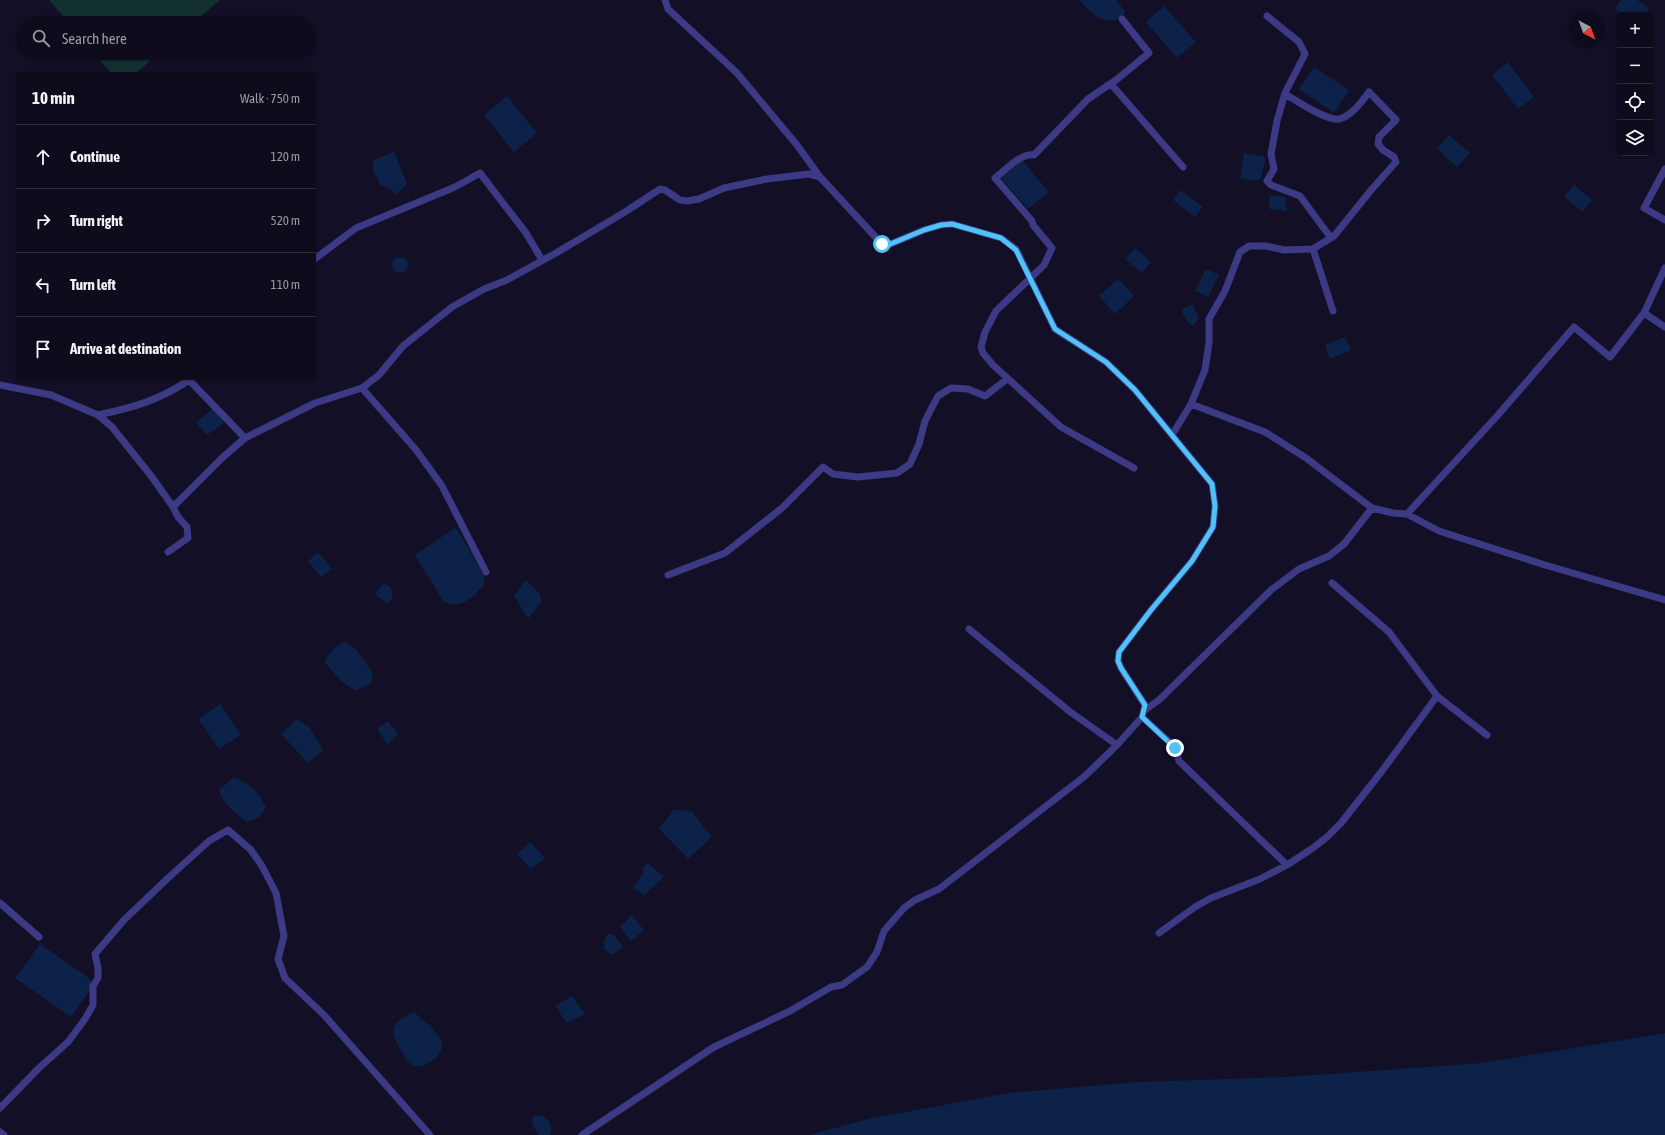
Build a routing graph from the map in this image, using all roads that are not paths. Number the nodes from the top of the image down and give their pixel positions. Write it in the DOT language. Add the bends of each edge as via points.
graph roads {
  1 [pos="665,0"];
  2 [pos="1267,16"];
  3 [pos="1122,19"];
  4 [pos="1110,84"];
  5 [pos="1285,94"];
  6 [pos="1184,167"];
  7 [pos="1665,169"];
  8 [pos="820,177"];
  9 [pos="1665,220"];
  10 [pos="1331,238"];
  11 [pos="1313,249"];
  12 [pos="316,258"];
  13 [pos="542,260"];
  14 [pos="1665,268"];
  15 [pos="1030,279"];
  16 [pos="1333,311"];
  17 [pos="1644,313"];
  18 [pos="1665,327"];
  19 [pos="1007,379"];
  20 [pos="189,380"];
  21 [pos="191,380"];
  22 [pos="0,385"];
  23 [pos="362,388"];
  24 [pos="1191,404"];
  25 [pos="98,415"];
  26 [pos="1172,435"];
  27 [pos="244,438"];
  28 [pos="1134,468"];
  29 [pos="173,507"];
  30 [pos="1372,508"];
  31 [pos="1407,514"];
  32 [pos="168,552"];
  33 [pos="486,572"];
  34 [pos="668,575"];
  35 [pos="1332,583"];
  36 [pos="1665,600"];
  37 [pos="969,629"];
  38 [pos="1437,696"];
  39 [pos="1143,713"];
  40 [pos="1487,735"];
  41 [pos="1117,745"];
  42 [pos="1287,865"];
  43 [pos="0,903"];
  44 [pos="1159,934"];
  45 [pos="39,937"];
  46 [pos="0,1108"];
  47 [pos="0,1132"];
  48 [pos="4,1135"];
  49 [pos="430,1135"];
  50 [pos="582,1135"];
  1 -- 8 [label="street" via="668,9 737,73"];
  2 -- 5 [label="street" via="1299,42 1305,54"];
  3 -- 4 [label="street" via="1149,53"];
  4 -- 6 [label="street"];
  4 -- 15 [label="street" via="1088,99 1034,155 1028,154 1018,159 995,178 1052,248 1044,265"];
  5 -- 10 [label="street" via="1273,140 1271,154 1274,169 1267,181 1271,186 1300,196"];
  5 -- 10 [label="street" via="1333,119 1352,111 1369,92 1396,120 1379,137 1378,144 1394,157 1396,162"];
  7 -- 9 [label="street" via="1644,208"];
  8 -- 13 [label="street" via="809,174 767,179 724,188 687,202 660,189"];
  8 -- 15 [label="street" via="882,244 888,245 933,226 952,224 1001,238 1016,250"];
  10 -- 11 [label="street"];
  11 -- 16 [label="street"];
  11 -- 24 [label="street" via="1284,250 1249,246 1240,252 1225,291 1209,319 1205,370"];
  12 -- 13 [label="street" via="356,228 455,187 480,173 526,233"];
  13 -- 23 [label="street" via="452,307 403,346 379,375"];
  14 -- 17 [label="street"];
  15 -- 19 [label="street" via="996,312 984,332 981,347 983,353"];
  15 -- 26 [label="street" via="1055,329 1106,362 1135,390"];
  17 -- 18 [label="street"];
  17 -- 31 [label="street" via="1610,357 1574,327"];
  19 -- 28 [label="street" via="1061,427"];
  19 -- 34 [label="street" via="985,396 968,389 951,388 938,396 925,421 910,464 898,473 858,478 833,474 823,467 782,508 725,553"];
  20 -- 25 [label="street" via="174,391 134,407"];
  21 -- 27 [label="street"];
  22 -- 25 [label="street" via="51,395"];
  23 -- 27 [label="street" via="315,403"];
  23 -- 33 [label="street" via="417,451 442,486"];
  24 -- 26 [label="street"];
  24 -- 30 [label="street" via="1265,432 1306,458"];
  25 -- 29 [label="street" via="112,427"];
  26 -- 39 [label="street" via="1212,484 1215,506 1213,527 1192,561 1119,652 1118,661 1145,705"];
  27 -- 29 [label="street"];
  29 -- 32 [label="street" via="187,527 188,538"];
  30 -- 31 [label="street"];
  30 -- 39 [label="street" via="1344,544 1329,556 1300,569 1271,590"];
  31 -- 36 [label="street" via="1439,531"];
  35 -- 38 [label="street" via="1389,632"];
  37 -- 41 [label="street" via="1069,711"];
  38 -- 40 [label="street"];
  38 -- 42 [label="street" via="1341,822 1313,848"];
  39 -- 41 [label="street"];
  39 -- 42 [label="street" via="1175,748 1180,761"];
  41 -- 50 [label="street" via="1085,776 1010,835 939,889 904,908 884,931 877,952 867,967 842,985 831,987 790,1011 714,1047"];
  42 -- 44 [label="street" via="1206,901 1183,914"];
  43 -- 45 [label="street"];
  46 -- 49 [label="street" via="68,1042 85,1019 92,1005 93,986 98,978 95,954 124,920 168,878 209,841 228,830 251,850 276,893 284,936 278,959 285,978 324,1015"];
  47 -- 48 [label="street"];
}
